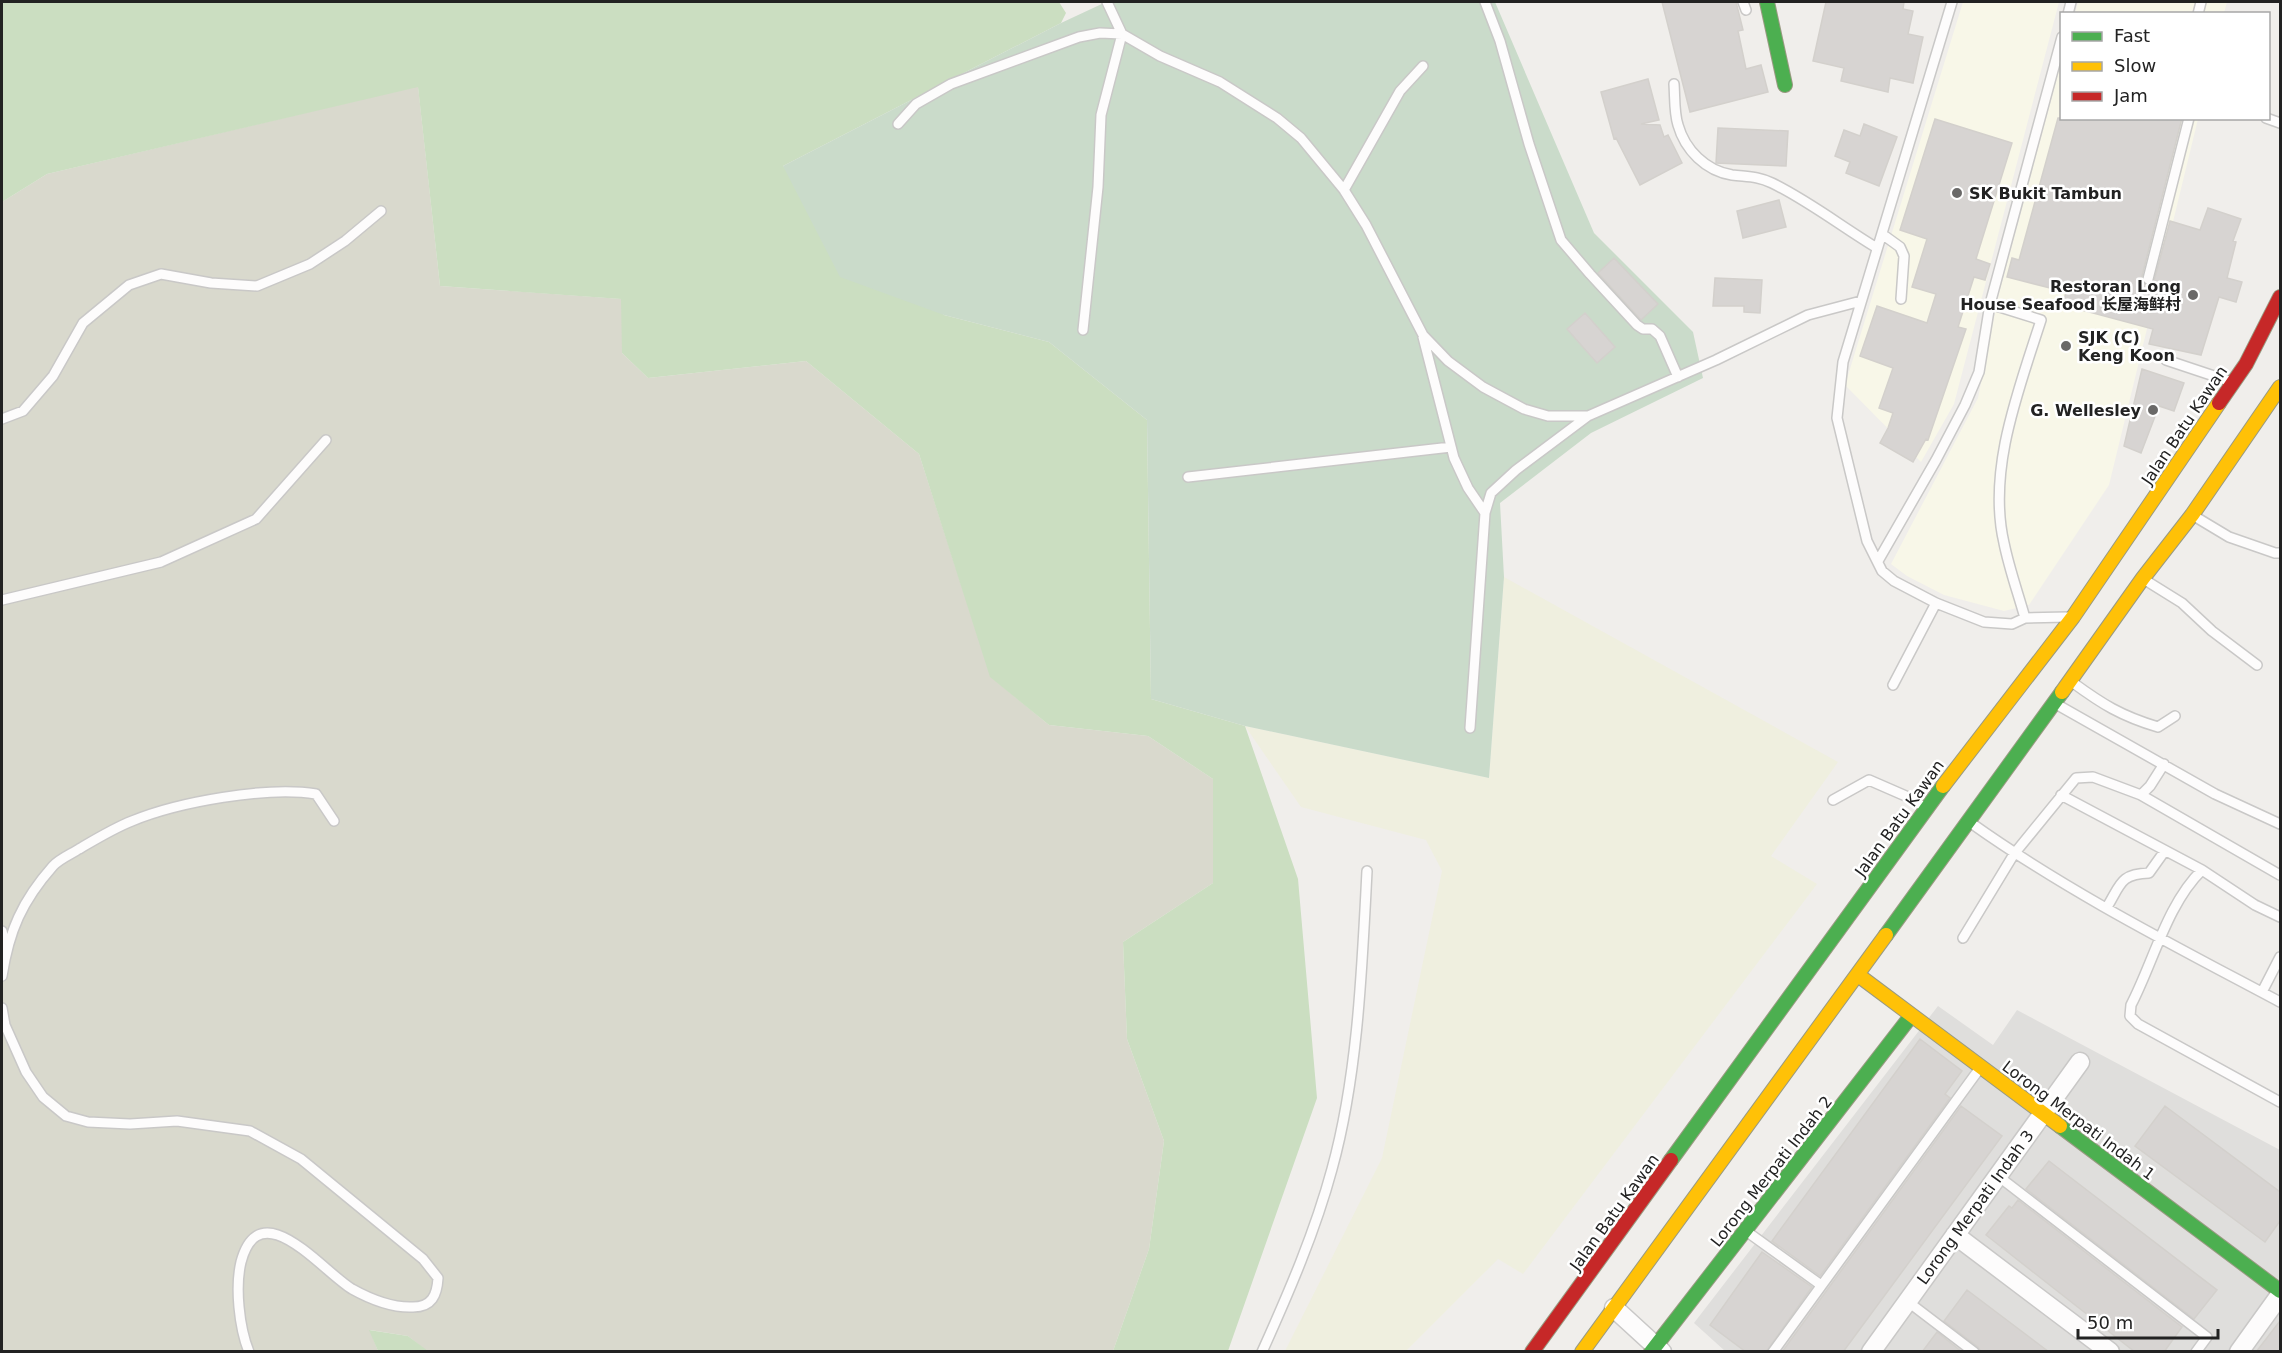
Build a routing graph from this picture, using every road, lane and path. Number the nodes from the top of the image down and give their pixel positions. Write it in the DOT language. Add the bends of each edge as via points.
graph roads {
  1 [pos="1107,2"];
  2 [pos="1485,2"];
  3 [pos="1767,2"];
  4 [pos="1952,2"];
  5 [pos="1122,34"];
  6 [pos="2060,41"];
  7 [pos="1423,66"];
  8 [pos="2051,75"];
  9 [pos="2060,78"];
  10 [pos="1674,84"];
  11 [pos="1785,85"];
  12 [pos="2188,120"];
  13 [pos="898,124"];
  14 [pos="1344,190"];
  15 [pos="381,211"];
  16 [pos="1882,234"];
  17 [pos="1877,248"];
  18 [pos="2148,279"];
  19 [pos="2280,297"];
  20 [pos="1901,299"];
  21 [pos="1861,301"];
  22 [pos="1990,304"];
  23 [pos="1083,330"];
  24 [pos="1423,335"];
  25 [pos="2166,360"];
  26 [pos="1678,377"];
  27 [pos="2233,382"];
  28 [pos="2280,387"];
  29 [pos="1588,416"];
  30 [pos="2,419"];
  31 [pos="326,440"];
  32 [pos="1451,447"];
  33 [pos="1188,477"];
  34 [pos="1485,513"];
  35 [pos="2192,515"];
  36 [pos="2280,553"];
  37 [pos="1878,561"];
  38 [pos="2143,578"];
  39 [pos="2,600"];
  40 [pos="1936,603"];
  41 [pos="2073,617"];
  42 [pos="2025,618"];
  43 [pos="2257,665"];
  44 [pos="2070,680"];
  45 [pos="1893,685"];
  46 [pos="2054,703"];
  47 [pos="2175,716"];
  48 [pos="1470,728"];
  49 [pos="2164,764"];
  50 [pos="2061,795"];
  51 [pos="2141,795"];
  52 [pos="1833,800"];
  53 [pos="1926,808"];
  54 [pos="334,821"];
  55 [pos="1969,822"];
  56 [pos="2280,824"];
  57 [pos="2164,852"];
  58 [pos="2014,854"];
  59 [pos="2202,870"];
  60 [pos="1367,871"];
  61 [pos="2280,874"];
  62 [pos="2107,907"];
  63 [pos="2280,917"];
  64 [pos="2,930"];
  65 [pos="1963,938"];
  66 [pos="2160,938"];
  67 [pos="6,949"];
  68 [pos="2280,957"];
  69 [pos="1858,975"];
  70 [pos="2,976"];
  71 [pos="2262,992"];
  72 [pos="2280,1002"];
  73 [pos="2,1008"];
  74 [pos="1911,1016"];
  75 [pos="2080,1062"];
  76 [pos="1980,1068"];
  77 [pos="2280,1102"];
  78 [pos="2043,1114"];
  79 [pos="1998,1176"];
  80 [pos="1746,1231"];
  81 [pos="1955,1235"];
  82 [pos="1821,1285"];
  83 [pos="2280,1293"];
  84 [pos="1907,1301"];
  85 [pos="1614,1308"];
  86 [pos="1656,1349"];
  87 [pos="249,1352"];
  88 [pos="1263,1352"];
  89 [pos="1532,1352"];
  90 [pos="1582,1352"];
  91 [pos="1773,1352"];
  92 [pos="1871,1352"];
  93 [pos="1974,1352"];
  94 [pos="2110,1352"];
  95 [pos="2196,1352"];
  96 [pos="2238,1352"];
  1 -- 5 [label="lane"];
  2 -- 26 [label="lane" via="1561,240 1637,325 1660,336"];
  3 -- 11 [label="main road"];
  4 -- 16 [label="lane"];
  5 -- 13 [label="lane" via="1079,37 951,84 916,104"];
  5 -- 14 [label="lane" via="1160,56 1220,82 1278,118 1301,138"];
  5 -- 23 [label="lane" via="1101,115 1098,187"];
  6 -- 8 [label="lane"];
  7 -- 14 [label="lane" via="1400,91"];
  8 -- 9 [label="lane"];
  8 -- 22 [label="lane"];
  10 -- 17 [label="lane" via="1677,124 1685,142 1704,163 1716,171 1750,175 1772,183"];
  12 -- 18 [label="lane"];
  14 -- 24 [label="lane"];
  15 -- 30 [label="lane" via="310,264 257,286 161,274 129,285 83,323 53,376 23,411"];
  16 -- 17 [label="lane"];
  16 -- 20 [label="lane" via="1900,246 1904,256"];
  17 -- 21 [label="lane"];
  19 -- 27 [label="main road, Jalan Batu Kawan"];
  21 -- 26 [label="lane" via="1808,315"];
  21 -- 37 [label="lane" via="1843,362 1837,418 1867,541"];
  22 -- 37 [label="lane" via="1979,372 1965,405"];
  22 -- 42 [label="lane" via="2041,320 2016,400 2000,471 2003,542"];
  24 -- 29 [label="lane" via="1448,361 1507,402 1548,416"];
  24 -- 32 [label="lane"];
  25 -- 27 [label="lane"];
  26 -- 29 [label="lane"];
  27 -- 41 [label="main road, Jalan Batu Kawan"];
  28 -- 35 [label="main road"];
  29 -- 34 [label="lane" via="1491,493"];
  31 -- 39 [label="lane" via="256,519 161,562"];
  32 -- 33 [label="lane"];
  32 -- 34 [label="lane" via="1468,488"];
  34 -- 48 [label="lane"];
  35 -- 36 [label="lane" via="2229,537"];
  35 -- 38 [label="main road"];
  37 -- 40 [label="lane" via="1882,571 1894,581"];
  38 -- 43 [label="lane" via="2182,603"];
  38 -- 44 [label="main road"];
  40 -- 42 [label="lane" via="1984,622 2012,624"];
  40 -- 45 [label="lane"];
  41 -- 42 [label="lane"];
  41 -- 53 [label="main road, Jalan Batu Kawan"];
  44 -- 46 [label="main road"];
  44 -- 47 [label="lane" via="2128,718 2158,727"];
  46 -- 49 [label="lane"];
  46 -- 55 [label="main road"];
  49 -- 51 [label="lane"];
  49 -- 56 [label="lane"];
  50 -- 51 [label="lane" via="2076,778 2093,777"];
  50 -- 57 [label="lane"];
  50 -- 58 [label="lane"];
  51 -- 61 [label="lane"];
  52 -- 53 [label="lane" via="1869,780"];
  53 -- 89 [label="main road, Jalan Batu Kawan"];
  54 -- 67 [label="lane" via="316,794 297,791 226,797 132,821 54,864 20,911"];
  55 -- 58 [label="lane"];
  55 -- 69 [label="main road"];
  57 -- 59 [label="lane"];
  57 -- 62 [label="lane" via="2149,873 2125,878"];
  58 -- 62 [label="lane"];
  58 -- 65 [label="lane"];
  59 -- 63 [label="lane"];
  59 -- 66 [label="lane" via="2186,889"];
  60 -- 88 [label="lane" via="1362,974 1347,1100 1332,1169 1296,1277"];
  62 -- 66 [label="lane"];
  64 -- 67 [label="lane"];
  66 -- 71 [label="lane"];
  66 -- 77 [label="lane" via="2131,1005 2130,1016"];
  67 -- 70 [label="lane"];
  68 -- 71 [label="lane"];
  69 -- 74 [label="main road, Lorong Merpati Indah 1"];
  69 -- 85 [label="main road"];
  71 -- 72 [label="lane"];
  73 -- 87 [label="lane" via="5,1025 26,1072 43,1097 66,1116 88,1122 177,1121 250,1131 301,1159 423,1259 438,1278 437,1293 429,1302 422,1307 399,1308 351,1288 305,1250 277,1234 264,1232 250,1239 237,1278"];
  74 -- 76 [label="main road, Lorong Merpati Indah 1"];
  74 -- 80 [label="main road, Lorong Merpati Indah 2"];
  75 -- 78 [label="street, Lorong Merpati Indah 3"];
  76 -- 78 [label="main road, Lorong Merpati Indah 1"];
  76 -- 82 [label="lane"];
  78 -- 79 [label="street, Lorong Merpati Indah 3"];
  78 -- 83 [label="main road, Lorong Merpati Indah 1"];
  79 -- 81 [label="street, Lorong Merpati Indah 3"];
  79 -- 95 [label="lane" via="2207,1337"];
  80 -- 82 [label="lane"];
  80 -- 86 [label="main road, Lorong Merpati Indah 2"];
  81 -- 84 [label="street, Lorong Merpati Indah 3"];
  81 -- 94 [label="street"];
  82 -- 91 [label="lane"];
  83 -- 96 [label="street"];
  84 -- 92 [label="street, Lorong Merpati Indah 3"];
  84 -- 93 [label="lane"];
  85 -- 86 [label="street"];
  85 -- 90 [label="main road"];
}
